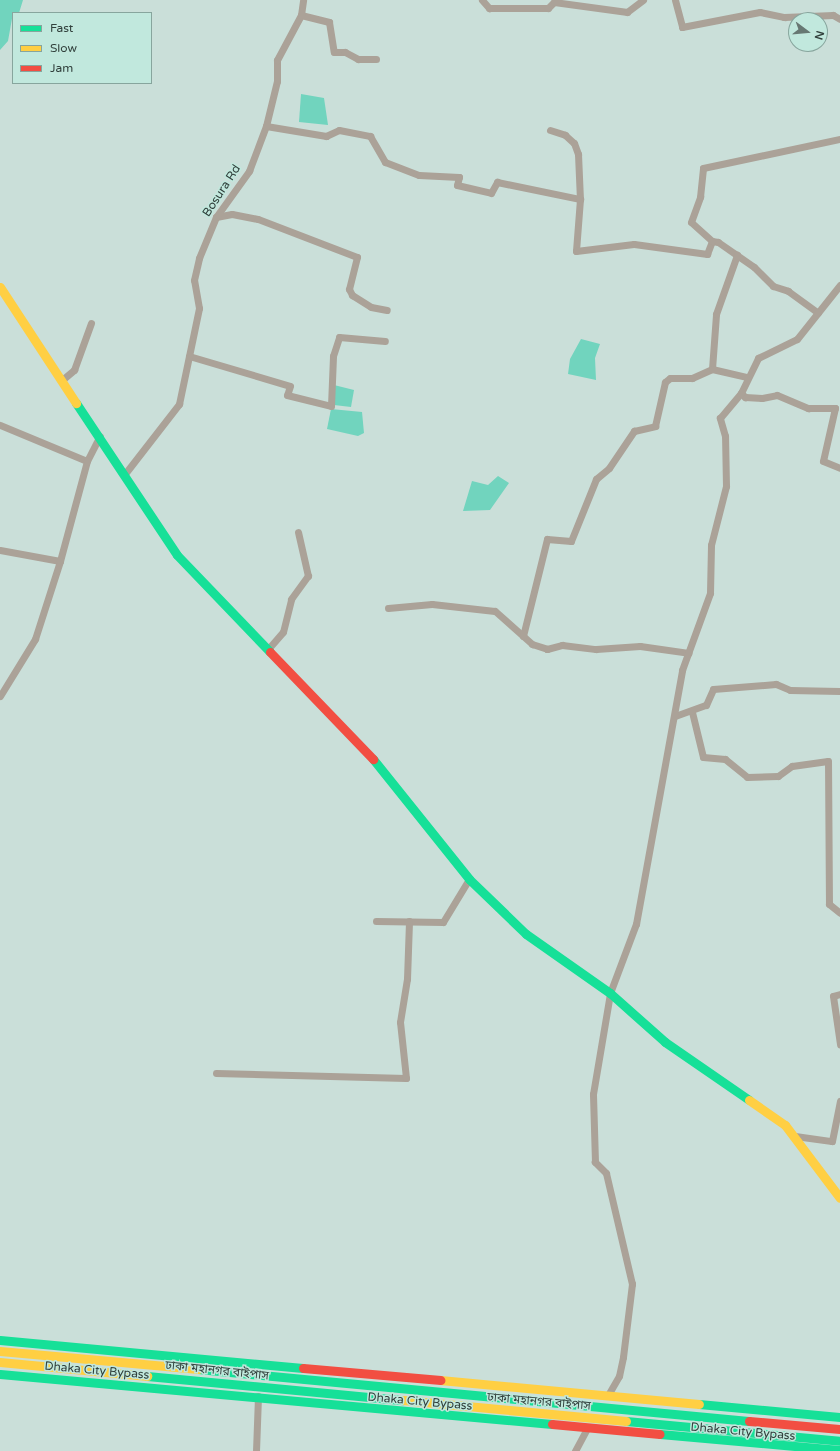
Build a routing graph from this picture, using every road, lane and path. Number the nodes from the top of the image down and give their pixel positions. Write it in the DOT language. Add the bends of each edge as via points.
graph roads {
  1 [pos="303,0"];
  2 [pos="482,0"];
  3 [pos="643,0"];
  4 [pos="676,0"];
  5 [pos="301,15"];
  6 [pos="840,19"];
  7 [pos="376,59"];
  8 [pos="266,126"];
  9 [pos="550,130"];
  10 [pos="840,139"];
  11 [pos="580,200"];
  12 [pos="216,217"];
  13 [pos="712,241"];
  14 [pos="737,255"];
  15 [pos="840,285"];
  16 [pos="0,287"];
  17 [pos="387,310"];
  18 [pos="818,313"];
  19 [pos="90,323"];
  20 [pos="385,341"];
  21 [pos="189,356"];
  22 [pos="712,370"];
  23 [pos="747,377"];
  24 [pos="62,380"];
  25 [pos="741,393"];
  26 [pos="838,407"];
  27 [pos="0,424"];
  28 [pos="100,436"];
  29 [pos="87,461"];
  30 [pos="840,468"];
  31 [pos="124,475"];
  32 [pos="298,532"];
  33 [pos="0,550"];
  34 [pos="60,561"];
  35 [pos="388,608"];
  36 [pos="523,636"];
  37 [pos="269,648"];
  38 [pos="689,653"];
  39 [pos="840,691"];
  40 [pos="0,696"];
  41 [pos="692,712"];
  42 [pos="675,716"];
  43 [pos="468,879"];
  44 [pos="840,912"];
  45 [pos="376,921"];
  46 [pos="408,921"];
  47 [pos="610,993"];
  48 [pos="840,994"];
  49 [pos="840,1044"];
  50 [pos="216,1073"];
  51 [pos="840,1101"];
  52 [pos="795,1136"];
  53 [pos="840,1198"];
  54 [pos="0,1340"];
  55 [pos="0,1352"];
  56 [pos="0,1362"];
  57 [pos="0,1374"];
  58 [pos="608,1395"];
  59 [pos="258,1396"];
  60 [pos="840,1417"];
  61 [pos="587,1428"];
  62 [pos="840,1430"];
  63 [pos="840,1441"];
  64 [pos="840,1450"];
  65 [pos="256,1451"];
  66 [pos="575,1451"];
  1 -- 5 [label="street, Bosura Rd"];
  2 -- 3 [label="street" via="489,8 548,8 554,2 627,12"];
  4 -- 6 [label="street" via="682,26 760,12 784,17 833,15"];
  5 -- 7 [label="street" via="329,22 334,52 345,52 358,59"];
  5 -- 8 [label="street, Bosura Rd" via="278,56 277,82"];
  8 -- 11 [label="street" via="326,136 339,130 370,136 384,162 419,175 459,178 457,185 491,193 497,182"];
  8 -- 12 [label="street, Bosura Rd" via="249,171"];
  9 -- 11 [label="street" via="565,135 574,143 578,154"];
  10 -- 13 [label="street" via="703,168 700,197 691,222"];
  11 -- 13 [label="street" via="576,251 634,244 707,254"];
  12 -- 17 [label="street" via="232,214 258,218 357,257 350,292 371,307"];
  12 -- 21 [label="street, Bosura Rd" via="194,280 199,308"];
  13 -- 14 [label="street"];
  14 -- 18 [label="street" via="773,286 788,291"];
  14 -- 22 [label="street" via="716,314"];
  15 -- 18 [label="street"];
  16 -- 24 [label="main road"];
  18 -- 23 [label="street" via="797,339 758,358"];
  19 -- 24 [label="street" via="74,370"];
  20 -- 21 [label="street" via="339,337 333,356 331,406 287,395 290,386"];
  21 -- 31 [label="street, Bosura Rd" via="175,412"];
  22 -- 23 [label="street"];
  22 -- 36 [label="street" via="692,378 670,378 665,382 654,426 634,431 609,468 596,479 571,541 547,539"];
  23 -- 25 [label="street"];
  24 -- 28 [label="main road"];
  25 -- 26 [label="street" via="750,398 777,395 808,408"];
  25 -- 38 [label="street" via="720,418 725,436 726,486 711,545 710,593"];
  26 -- 30 [label="street" via="823,461"];
  27 -- 29 [label="street"];
  28 -- 29 [label="street"];
  28 -- 31 [label="main road"];
  29 -- 34 [label="street"];
  31 -- 37 [label="main road" via="177,556"];
  32 -- 37 [label="street" via="308,576 291,599 283,632"];
  33 -- 34 [label="street"];
  34 -- 40 [label="street" via="35,639"];
  35 -- 36 [label="street" via="432,604 495,611"];
  36 -- 38 [label="street" via="532,644 547,649 562,645 596,649 640,646"];
  37 -- 43 [label="main road" via="374,760"];
  38 -- 42 [label="street"];
  39 -- 41 [label="street" via="790,690 776,684 713,689 706,705"];
  41 -- 42 [label="street"];
  41 -- 44 [label="street" via="703,757 725,759 747,777 778,776 792,766 828,761 829,904"];
  42 -- 47 [label="street" via="636,924"];
  43 -- 46 [label="street" via="443,922"];
  43 -- 47 [label="main road" via="526,934"];
  45 -- 46 [label="street"];
  46 -- 50 [label="street" via="407,980 400,1022 406,1078"];
  47 -- 52 [label="main road" via="665,1042 785,1125"];
  47 -- 58 [label="street" via="593,1094 595,1162 606,1173 632,1284 623,1358 619,1376"];
  48 -- 49 [label="street" via="833,996"];
  51 -- 52 [label="street" via="832,1141"];
  52 -- 53 [label="main road"];
  54 -- 58 [label="main road"];
  55 -- 62 [label="main road, ঢাকা মহানগর বাইপাস"];
  56 -- 63 [label="main road, Dhaka City Bypass"];
  57 -- 59 [label="main road"];
  58 -- 60 [label="main road"];
  59 -- 61 [label="main road"];
  59 -- 65 [label="street"];
  61 -- 64 [label="main road"];
  61 -- 66 [label="street"];
}
